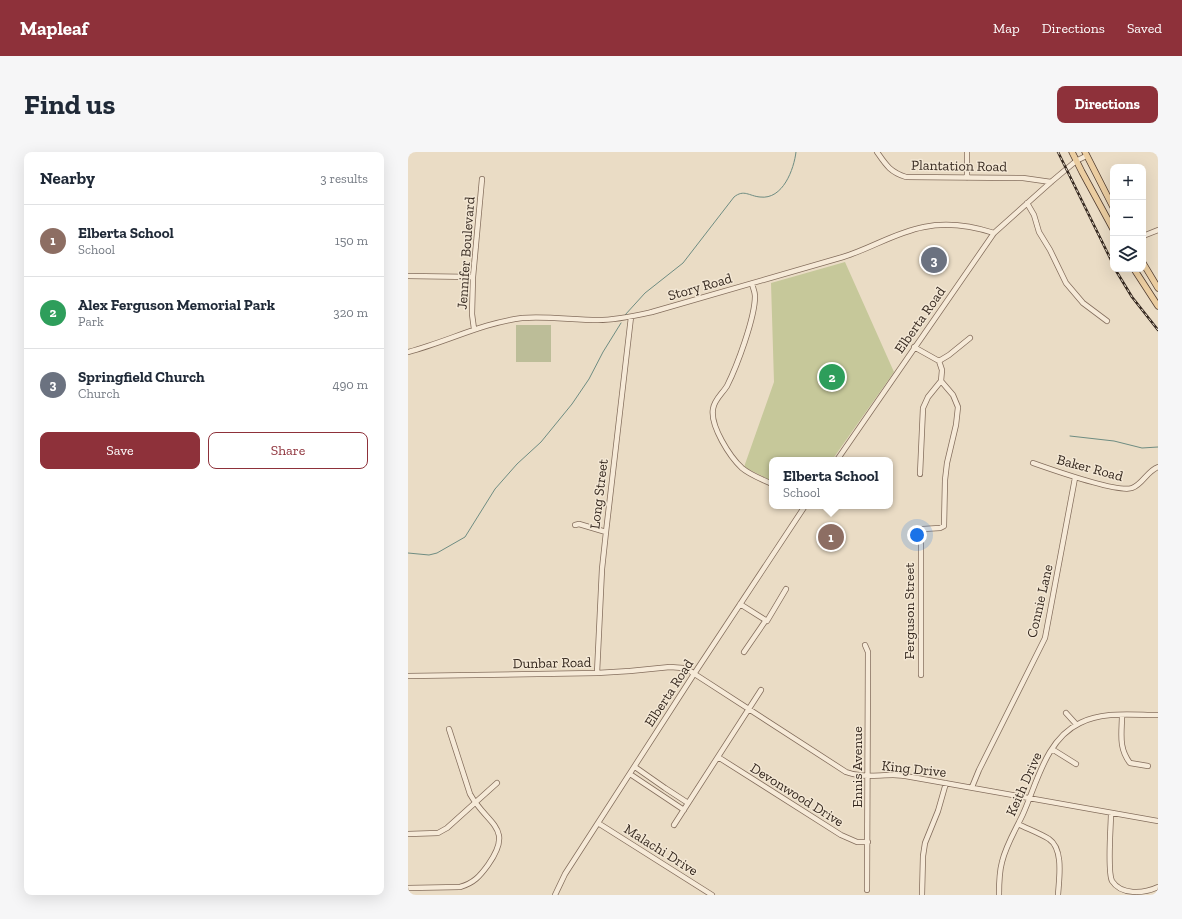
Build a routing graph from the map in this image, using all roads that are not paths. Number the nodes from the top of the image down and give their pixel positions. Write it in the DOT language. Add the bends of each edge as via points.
graph roads {
  1 [pos="877,152"];
  2 [pos="967,152"];
  3 [pos="1072,152"];
  4 [pos="1086,154"];
  5 [pos="1076,161"];
  6 [pos="967,178"];
  7 [pos="482,179"];
  8 [pos="1051,182"];
  9 [pos="1110,202"];
  10 [pos="1027,203"];
  11 [pos="1110,223"];
  12 [pos="1158,230"];
  13 [pos="994,233"];
  14 [pos="1146,235"];
  15 [pos="1146,269"];
  16 [pos="1136,272"];
  17 [pos="408,276"];
  18 [pos="473,277"];
  19 [pos="752,284"];
  20 [pos="1158,288"];
  21 [pos="1158,306"];
  22 [pos="631,317"];
  23 [pos="1107,321"];
  24 [pos="474,329"];
  25 [pos="970,338"];
  26 [pos="914,347"];
  27 [pos="408,352"];
  28 [pos="939,360"];
  29 [pos="941,381"];
  30 [pos="839,457"];
  31 [pos="1033,463"];
  32 [pos="1158,467"];
  33 [pos="920,474"];
  34 [pos="1075,478"];
  35 [pos="769,482"];
  36 [pos="803,509"];
  37 [pos="575,524"];
  38 [pos="606,532"];
  39 [pos="786,589"];
  40 [pos="740,604"];
  41 [pos="766,620"];
  42 [pos="865,645"];
  43 [pos="744,652"];
  44 [pos="597,673"];
  45 [pos="694,674"];
  46 [pos="921,675"];
  47 [pos="408,676"];
  48 [pos="761,690"];
  49 [pos="748,709"];
  50 [pos="1066,713"];
  51 [pos="1158,714"];
  52 [pos="1122,715"];
  53 [pos="1076,724"];
  54 [pos="449,729"];
  55 [pos="1052,750"];
  56 [pos="718,757"];
  57 [pos="1076,764"];
  58 [pos="1148,766"];
  59 [pos="635,767"];
  60 [pos="630,774"];
  61 [pos="868,776"];
  62 [pos="498,783"];
  63 [pos="946,783"];
  64 [pos="972,787"];
  65 [pos="1030,798"];
  66 [pos="475,802"];
  67 [pos="688,803"];
  68 [pos="684,810"];
  69 [pos="1111,813"];
  70 [pos="1158,821"];
  71 [pos="598,823"];
  72 [pos="1018,824"];
  73 [pos="674,825"];
  74 [pos="408,834"];
  75 [pos="868,842"];
  76 [pos="1158,887"];
  77 [pos="408,888"];
  78 [pos="867,890"];
  79 [pos="555,895"];
  80 [pos="712,895"];
  81 [pos="922,895"];
  82 [pos="999,895"];
  83 [pos="1058,895"];
  1 -- 6 [label="street, Plantation Road" via="896,174"];
  2 -- 6 [label="street"];
  3 -- 5 [label="main road"];
  4 -- 5 [label="street, Elberta Road"];
  4 -- 9 [label="main road"];
  5 -- 8 [label="street, Elberta Road"];
  5 -- 11 [label="main road"];
  6 -- 8 [label="street, Plantation Road" via="1022,178"];
  7 -- 18 [label="street, Jennifer Boulevard"];
  8 -- 10 [label="street, Elberta Road"];
  10 -- 13 [label="street, Elberta Road"];
  10 -- 23 [label="street" via="1066,283 1083,303"];
  12 -- 14 [label="street"];
  13 -- 19 [label="street, Story Road" via="977,227 944,224 923,227 856,253"];
  13 -- 26 [label="street, Elberta Road"];
  15 -- 20 [label="main road"];
  16 -- 21 [label="main road"];
  17 -- 18 [label="street"];
  18 -- 24 [label="street, Jennifer Boulevard"];
  19 -- 22 [label="street, Story Road"];
  19 -- 35 [label="street" via="755,296 748,332 726,387 714,403 713,417 714,426 721,440 738,464"];
  22 -- 24 [label="street, Story Road" via="597,320 523,318"];
  22 -- 38 [label="street, Long Street"];
  24 -- 27 [label="street, Story Road"];
  25 -- 28 [label="street"];
  26 -- 28 [label="street"];
  26 -- 30 [label="street, Elberta Road"];
  28 -- 29 [label="street" via="942,370"];
  29 -- 33 [label="street" via="923,408"];
  29 -- 46 [label="street, Ferguson Street" via="956,400 958,416 947,464 944,526 923,529 921,532"];
  31 -- 34 [label="street, Baker Road"];
  32 -- 34 [label="street, Baker Road" via="1134,488 1129,489"];
  34 -- 64 [label="street, Connie Lane" via="1045,638"];
  36 -- 40 [label="street, Elberta Road"];
  37 -- 38 [label="street"];
  38 -- 44 [label="street, Long Street"];
  39 -- 41 [label="street"];
  40 -- 41 [label="street"];
  40 -- 45 [label="street, Elberta Road"];
  41 -- 43 [label="street"];
  42 -- 61 [label="street, Ennis Avenue" via="868,652"];
  44 -- 45 [label="street, Dunbar Road" via="670,667 683,668"];
  44 -- 47 [label="street, Dunbar Road"];
  45 -- 49 [label="street, King Drive"];
  45 -- 59 [label="street, Elberta Road"];
  48 -- 49 [label="street"];
  49 -- 56 [label="street"];
  49 -- 61 [label="street, King Drive" via="846,772"];
  50 -- 53 [label="street"];
  51 -- 52 [label="street, Keith Drive"];
  52 -- 53 [label="street, Keith Drive" via="1091,718"];
  52 -- 58 [label="street" via="1123,752 1130,763"];
  53 -- 55 [label="street, Keith Drive"];
  54 -- 66 [label="street"];
  55 -- 57 [label="street"];
  55 -- 65 [label="street, Keith Drive"];
  56 -- 67 [label="street"];
  56 -- 75 [label="street, Devonwood Drive" via="840,835 857,842"];
  59 -- 60 [label="street, Elberta Road"];
  59 -- 67 [label="street"];
  60 -- 68 [label="street"];
  60 -- 71 [label="street, Elberta Road"];
  61 -- 63 [label="street, King Drive" via="906,776"];
  61 -- 75 [label="street, Ennis Avenue"];
  62 -- 66 [label="street"];
  63 -- 64 [label="street, King Drive"];
  63 -- 81 [label="street" via="925,843"];
  64 -- 65 [label="street, King Drive"];
  65 -- 69 [label="street, King Drive"];
  65 -- 72 [label="street, Keith Drive"];
  66 -- 74 [label="street" via="438,833"];
  66 -- 77 [label="street" via="495,825 500,841 495,856 480,877 460,887"];
  67 -- 68 [label="street"];
  68 -- 73 [label="street"];
  69 -- 70 [label="street, King Drive"];
  69 -- 76 [label="street" via="1111,879 1124,893 1142,894"];
  71 -- 79 [label="street, Elberta Road" via="565,874"];
  71 -- 80 [label="street, Malachi Drive"];
  72 -- 82 [label="street, Keith Drive" via="1002,861"];
  72 -- 83 [label="street" via="1050,840 1058,850"];
  75 -- 78 [label="street, Ennis Avenue"];
}
